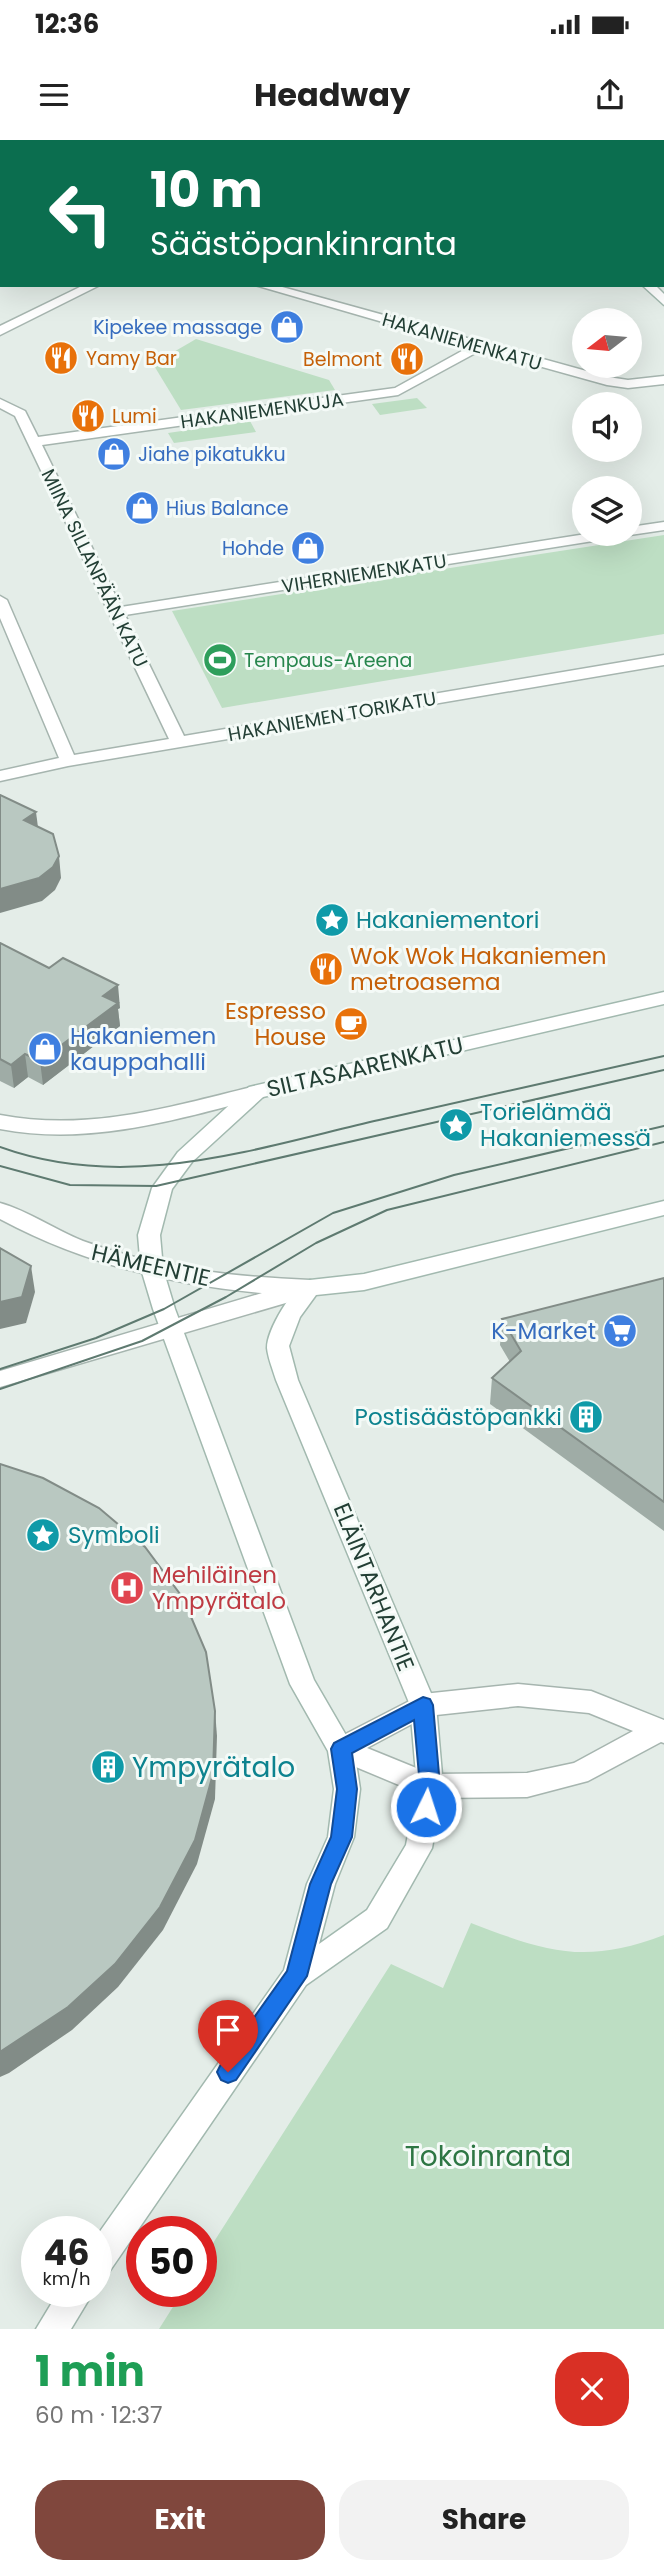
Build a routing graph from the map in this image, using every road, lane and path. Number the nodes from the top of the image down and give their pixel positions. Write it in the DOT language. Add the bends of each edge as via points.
graph roads {
  1 [pos="90,287"];
  2 [pos="268,287"];
  3 [pos="650,287"];
  4 [pos="664,301"];
  5 [pos="0,331"];
  6 [pos="479,346"];
  7 [pos="664,380"];
  8 [pos="0,403"];
  9 [pos="34,442"];
  10 [pos="664,526"];
  11 [pos="642,529"];
  12 [pos="572,540"];
  13 [pos="0,600"];
  14 [pos="116,612"];
  15 [pos="664,660"];
  16 [pos="179,742"];
  17 [pos="68,761"];
  18 [pos="0,776"];
  19 [pos="664,998"];
  20 [pos="256,1092"];
  21 [pos="0,1122"];
  22 [pos="664,1208"];
  23 [pos="0,1210"];
  24 [pos="152,1269"];
  25 [pos="310,1288"];
  26 [pos="171,1326"];
  27 [pos="0,1379"];
  28 [pos="423,1705"];
  29 [pos="660,1732"];
  30 [pos="341,1749"];
  31 [pos="430,1786"];
  32 [pos="296,1976"];
  33 [pos="112,2241"];
  34 [pos="67,2307"];
  35 [pos="52,2329"];
  1 -- 5 [label="street"];
  2 -- 6 [label="street, HAKANIEMENKATU"];
  3 -- 4 [label="street"];
  6 -- 7 [label="street, HAKANIEMENKATU" via="607,381"];
  6 -- 9 [label="street, HAKANIEMENKUJA" via="398,391"];
  8 -- 9 [label="street, MIINA SILLANPÄÄN KATU" via="20,414"];
  9 -- 14 [label="street, MIINA SILLANPÄÄN KATU"];
  10 -- 11 [label="street"];
  12 -- 14 [label="street, VIHERNIEMENKATU"];
  13 -- 17 [label="street"];
  14 -- 16 [label="street, MIINA SILLANPÄÄN KATU"];
  15 -- 16 [label="street, HAKANIEMEN TORIKATU"];
  16 -- 17 [label="street, HAKANIEMEN TORIKATU"];
  17 -- 18 [label="street, HAKANIEMEN TORIKATU"];
  19 -- 20 [label="street, SILTASAARENKATU"];
  20 -- 21 [label="street" via="98,1127 59,1131"];
  20 -- 24 [label="street, SILTASAARENKATU" via="185,1157 164,1184 149,1235"];
  22 -- 25 [label="street" via="364,1282"];
  23 -- 24 [label="street, HÄMEENTIE" via="68,1244"];
  24 -- 25 [label="street, HÄMEENTIE" via="244,1286"];
  24 -- 26 [label="street, SILTASAARENKATU"];
  25 -- 26 [label="street"];
  25 -- 28 [label="street, ELÄINTARHANTIE" via="290,1314 278,1346 287,1380"];
  26 -- 27 [label="street"];
  26 -- 30 [label="street, ELÄINTARHANTIE" via="303,1684"];
  28 -- 29 [label="street" via="518,1695 591,1702"];
  28 -- 30 [label="street"];
  28 -- 31 [label="street, ELÄINTARHANTIE"];
  29 -- 31 [label="street" via="579,1773 527,1785"];
  30 -- 31 [label="street"];
  30 -- 32 [label="street, ELÄINTARHANTIE" via="347,1789 341,1837 321,1884"];
  31 -- 32 [label="street, ELÄINTARHANTIE" via="419,1848 377,1919"];
  32 -- 33 [label="street, ELÄINTARHANTIE"];
  34 -- 35 [label="street"];
}
